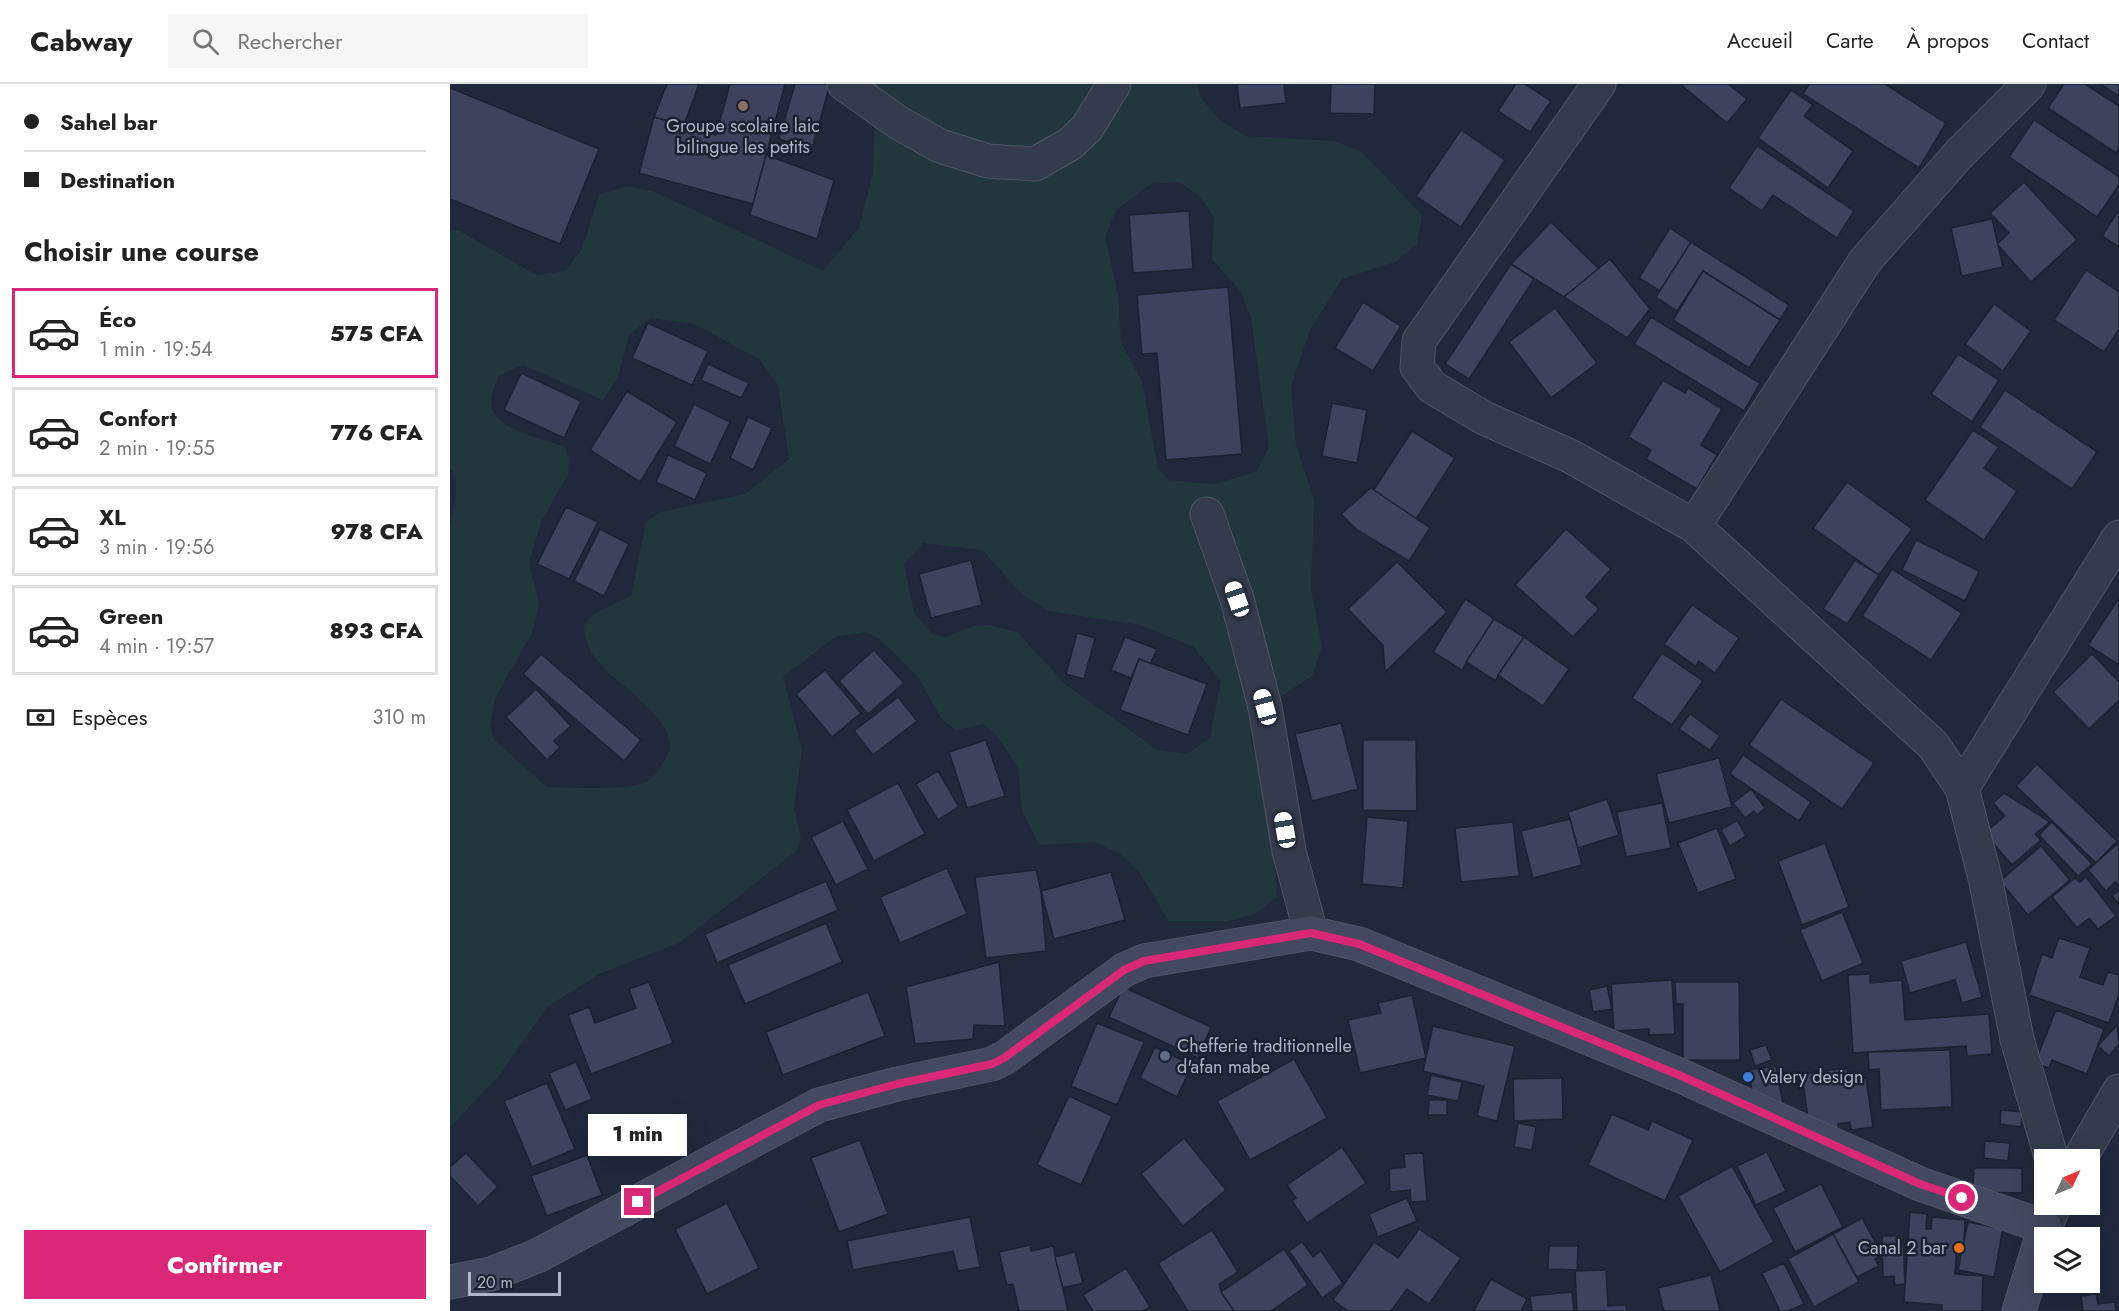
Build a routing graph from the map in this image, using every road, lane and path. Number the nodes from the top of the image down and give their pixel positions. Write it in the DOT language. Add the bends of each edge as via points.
graph roads {
  1 [pos="844,84"];
  2 [pos="1114,84"];
  3 [pos="1599,84"];
  4 [pos="2029,84"];
  5 [pos="1207,514"];
  6 [pos="1694,526"];
  7 [pos="2119,537"];
  8 [pos="1962,788"];
  9 [pos="1311,933"];
  10 [pos="2119,1092"];
  11 [pos="2049,1149"];
  12 [pos="2085,1149"];
  13 [pos="2050,1216"];
  14 [pos="450,1282"];
  15 [pos="2019,1311"];
  1 -- 2 [label="street" via="940,146 988,161 1035,164 1070,144 1087,128"];
  3 -- 6 [label="street" via="1419,341 1418,367 1431,387 1466,408 1572,457"];
  4 -- 6 [label="street" via="1960,153 1865,261"];
  5 -- 9 [label="street" via="1237,599 1265,707 1289,851"];
  6 -- 8 [label="street" via="1933,745"];
  7 -- 8 [label="street"];
  8 -- 11 [label="street" via="1986,882 2017,1039"];
  9 -- 13 [label="street" via="1359,944 1679,1075 1920,1184"];
  9 -- 14 [label="street" via="1144,961 1124,970 992,1064 819,1105 537,1256 490,1274"];
  10 -- 12 [label="street"];
  13 -- 15 [label="street"];
}
